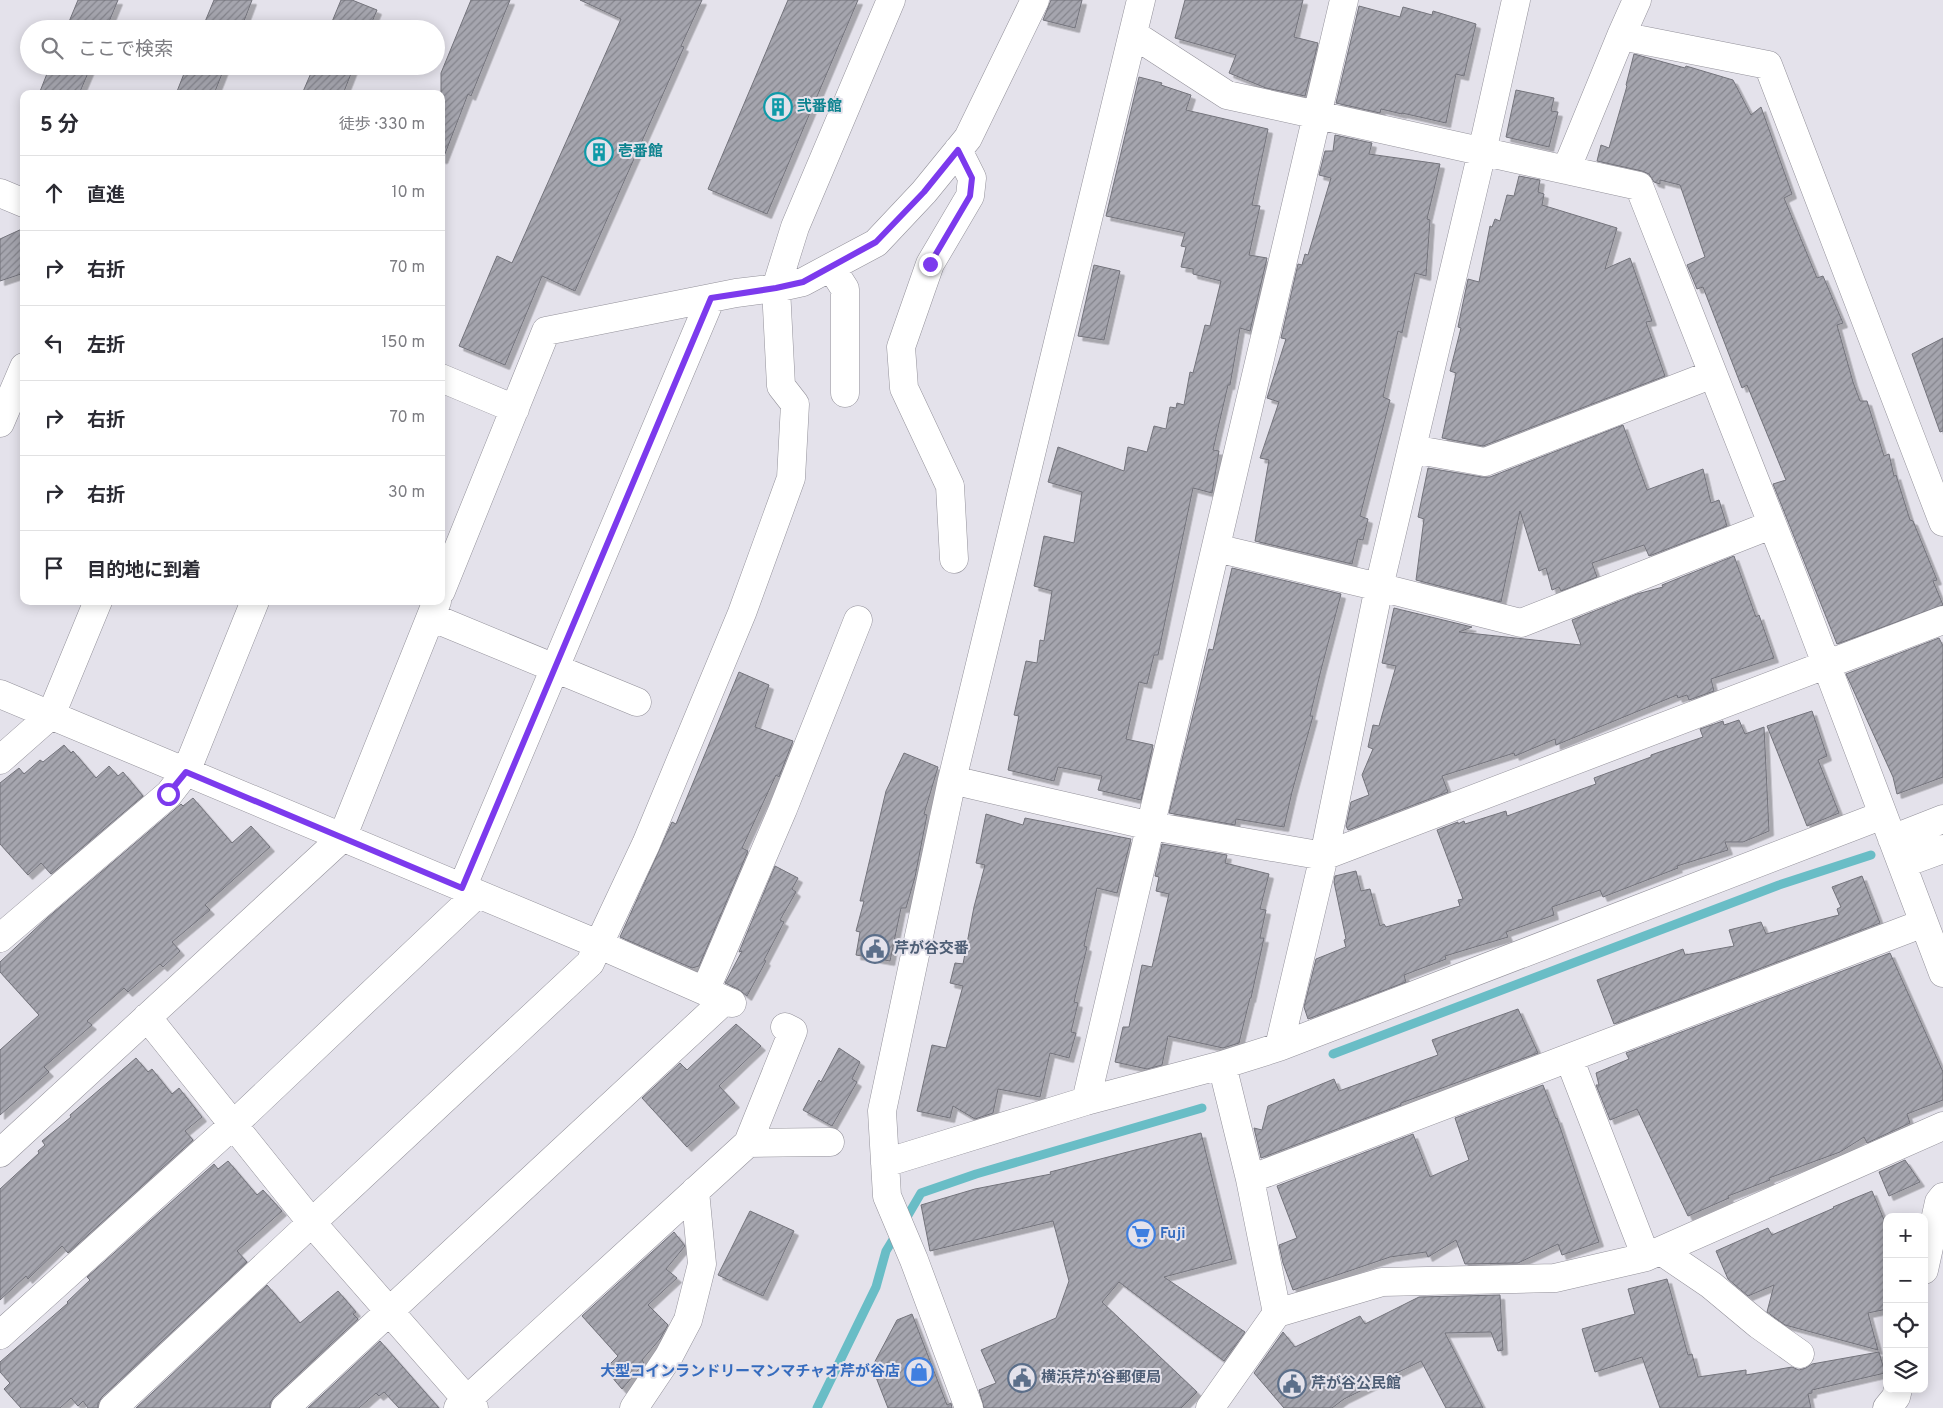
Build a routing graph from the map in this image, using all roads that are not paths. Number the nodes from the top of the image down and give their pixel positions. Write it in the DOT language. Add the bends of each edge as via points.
graph roads {
  1 [pos="891,0"];
  2 [pos="1035,0"];
  3 [pos="1140,0"];
  4 [pos="1344,0"];
  5 [pos="1516,0"];
  6 [pos="1637,0"];
  7 [pos="1133,34"];
  8 [pos="1620,36"];
  9 [pos="1318,116"];
  10 [pos="958,150"];
  11 [pos="1482,152"];
  12 [pos="1566,170"];
  13 [pos="0,193"];
  14 [pos="20,201"];
  15 [pos="832,266"];
  16 [pos="776,288"];
  17 [pos="711,298"];
  18 [pos="1713,374"];
  19 [pos="20,376"];
  20 [pos="445,380"];
  21 [pos="845,393"];
  22 [pos="515,409"];
  23 [pos="0,423"];
  24 [pos="1412,449"];
  25 [pos="1943,522"];
  26 [pos="1771,525"];
  27 [pos="1216,548"];
  28 [pos="954,559"];
  29 [pos="445,582"];
  30 [pos="1379,586"];
  31 [pos="96,605"];
  32 [pos="253,605"];
  33 [pos="434,609"];
  34 [pos="858,620"];
  35 [pos="1943,620"];
  36 [pos="1826,664"];
  37 [pos="555,668"];
  38 [pos="0,694"];
  39 [pos="637,702"];
  40 [pos="51,716"];
  41 [pos="0,760"];
  42 [pos="186,772"];
  43 [pos="952,780"];
  44 [pos="1943,818"];
  45 [pos="1151,826"];
  46 [pos="1888,827"];
  47 [pos="342,838"];
  48 [pos="1943,849"];
  49 [pos="1324,856"];
  50 [pos="1902,864"];
  51 [pos="469,891"];
  52 [pos="1924,923"];
  53 [pos="0,938"];
  54 [pos="600,945"];
  55 [pos="1943,973"];
  56 [pos="721,998"];
  57 [pos="147,1017"];
  58 [pos="785,1027"];
  59 [pos="1280,1047"];
  60 [pos="1569,1058"];
  61 [pos="1222,1065"];
  62 [pos="1086,1101"];
  63 [pos="233,1125"];
  64 [pos="1943,1126"];
  65 [pos="830,1142"];
  66 [pos="748,1144"];
  67 [pos="0,1153"];
  68 [pos="885,1163"];
  69 [pos="1250,1179"];
  70 [pos="695,1191"];
  71 [pos="1943,1196"];
  72 [pos="312,1223"];
  73 [pos="1654,1254"];
  74 [pos="1927,1258"];
  75 [pos="389,1311"];
  76 [pos="1277,1313"];
  77 [pos="0,1335"];
  78 [pos="1800,1354"];
  79 [pos="1897,1393"];
  80 [pos="466,1405"];
  81 [pos="113,1408"];
  82 [pos="285,1408"];
  83 [pos="634,1408"];
  84 [pos="969,1408"];
  85 [pos="1210,1408"];
  86 [pos="1887,1408"];
  1 -- 16 [label="street" via="795,227"];
  2 -- 10 [label="street" via="968,138"];
  3 -- 7 [label="street"];
  4 -- 9 [label="street"];
  5 -- 11 [label="street"];
  6 -- 8 [label="street"];
  7 -- 9 [label="street" via="1226,95"];
  7 -- 43 [label="street"];
  8 -- 12 [label="street"];
  8 -- 25 [label="street" via="1768,65"];
  9 -- 11 [label="street"];
  9 -- 27 [label="street"];
  10 -- 15 [label="street" via="924,192 876,242"];
  10 -- 28 [label="street" via="972,178 970,196 930,264 901,347 904,388 950,486"];
  11 -- 12 [label="street"];
  11 -- 24 [label="street"];
  12 -- 18 [label="street" via="1639,186"];
  13 -- 14 [label="street"];
  15 -- 16 [label="street" via="803,282"];
  15 -- 21 [label="street" via="845,289"];
  16 -- 17 [label="street"];
  16 -- 54 [label="street" via="781,386 796,404 791,478 742,613 646,844"];
  17 -- 22 [label="street" via="546,331"];
  17 -- 37 [label="street"];
  18 -- 24 [label="street" via="1485,462"];
  18 -- 26 [label="street"];
  19 -- 23 [label="street"];
  20 -- 22 [label="street"];
  22 -- 29 [label="street"];
  24 -- 30 [label="street"];
  26 -- 30 [label="street" via="1521,623"];
  26 -- 36 [label="street"];
  27 -- 30 [label="street"];
  27 -- 45 [label="street"];
  30 -- 49 [label="street"];
  31 -- 40 [label="street"];
  32 -- 42 [label="street"];
  33 -- 37 [label="street"];
  33 -- 47 [label="street"];
  34 -- 56 [label="street" via="783,809"];
  35 -- 36 [label="street"];
  36 -- 46 [label="street"];
  36 -- 49 [label="street"];
  37 -- 39 [label="street"];
  37 -- 51 [label="street"];
  38 -- 40 [label="street"];
  40 -- 41 [label="street"];
  40 -- 42 [label="street"];
  42 -- 47 [label="street"];
  42 -- 53 [label="street" via="168,794"];
  43 -- 45 [label="street"];
  43 -- 68 [label="street" via="882,1111"];
  44 -- 46 [label="street"];
  45 -- 49 [label="street"];
  45 -- 62 [label="street"];
  46 -- 50 [label="street"];
  46 -- 59 [label="street"];
  47 -- 51 [label="street"];
  47 -- 57 [label="street"];
  48 -- 50 [label="street"];
  49 -- 59 [label="street"];
  50 -- 52 [label="street"];
  51 -- 54 [label="street"];
  51 -- 63 [label="street"];
  52 -- 55 [label="street"];
  52 -- 60 [label="street"];
  54 -- 56 [label="street"];
  54 -- 72 [label="street" via="590,963"];
  56 -- 75 [label="street"];
  57 -- 63 [label="street"];
  57 -- 67 [label="street"];
  58 -- 66 [label="street" via="793,1032"];
  59 -- 61 [label="street"];
  60 -- 69 [label="street"];
  60 -- 73 [label="street"];
  61 -- 62 [label="street"];
  61 -- 69 [label="street"];
  62 -- 68 [label="street"];
  63 -- 72 [label="street"];
  63 -- 77 [label="street"];
  64 -- 73 [label="street"];
  65 -- 66 [label="street"];
  66 -- 70 [label="street"];
  68 -- 84 [label="street" via="887,1196"];
  69 -- 76 [label="street"];
  70 -- 80 [label="street"];
  70 -- 83 [label="street" via="702,1264 688,1320 669,1356"];
  71 -- 74 [label="street"];
  72 -- 75 [label="street"];
  72 -- 81 [label="street"];
  73 -- 76 [label="street" via="1555,1278 1382,1282"];
  73 -- 78 [label="street" via="1711,1285"];
  75 -- 80 [label="street"];
  75 -- 82 [label="street"];
  76 -- 85 [label="street"];
  79 -- 86 [label="street"];
}
